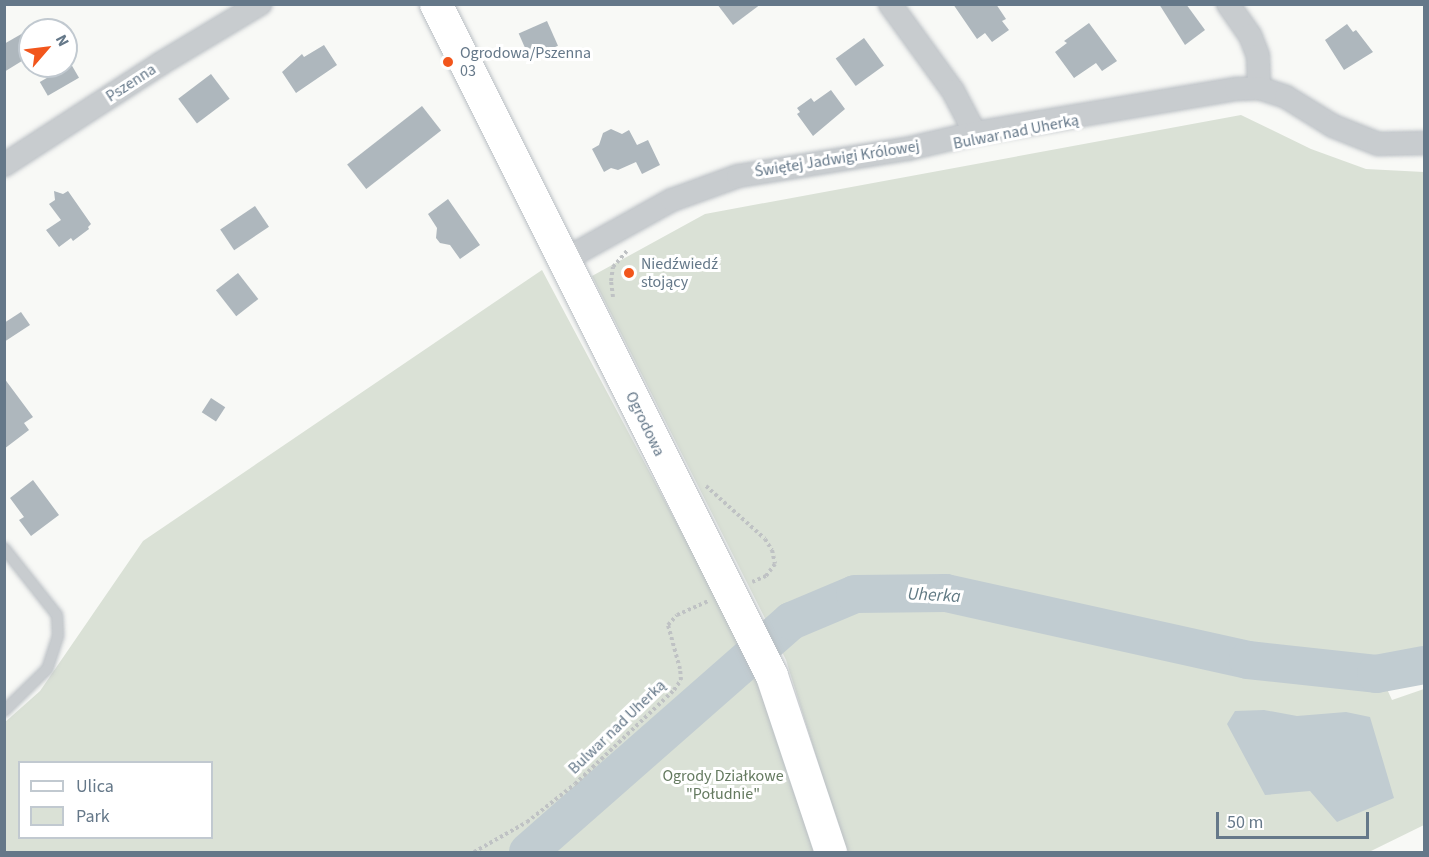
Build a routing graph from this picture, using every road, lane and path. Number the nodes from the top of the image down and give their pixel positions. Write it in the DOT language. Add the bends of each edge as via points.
graph roads {
  1 [pos="260,4"];
  2 [pos="436,4"];
  3 [pos="890,4"];
  4 [pos="1228,4"];
  5 [pos="1259,88"];
  6 [pos="975,133"];
  7 [pos="1425,143"];
  8 [pos="4,165"];
  9 [pos="629,248"];
  10 [pos="564,260"];
  11 [pos="613,303"];
  12 [pos="704,483"];
  13 [pos="4,548"];
  14 [pos="750,583"];
  15 [pos="717,597"];
  16 [pos="4,711"];
  17 [pos="474,852"];
  18 [pos="831,852"];
  1 -- 8 [label="street, Pszenna"];
  2 -- 10 [label="street, Ogrodowa"];
  3 -- 6 [label="street" via="953,91"];
  4 -- 5 [label="street" via="1254,45"];
  5 -- 6 [label="street, Świętej Jadwigi Królowej" via="1214,92"];
  5 -- 7 [label="street" via="1286,97 1333,126 1378,144"];
  6 -- 10 [label="street, Świętej Jadwigi Królowej" via="907,149 720,181 672,200"];
  9 -- 11 [label="path" via="613,267"];
  10 -- 18 [label="street, Ogrodowa" via="772,676"];
  12 -- 14 [label="path" via="772,550 775,564 766,576"];
  13 -- 16 [label="lane" via="57,615 58,636 46,669"];
  15 -- 17 [label="path, Bulwar nad Uherką" via="677,615 668,625 680,669 681,680 674,690 575,784 527,822"];
}
